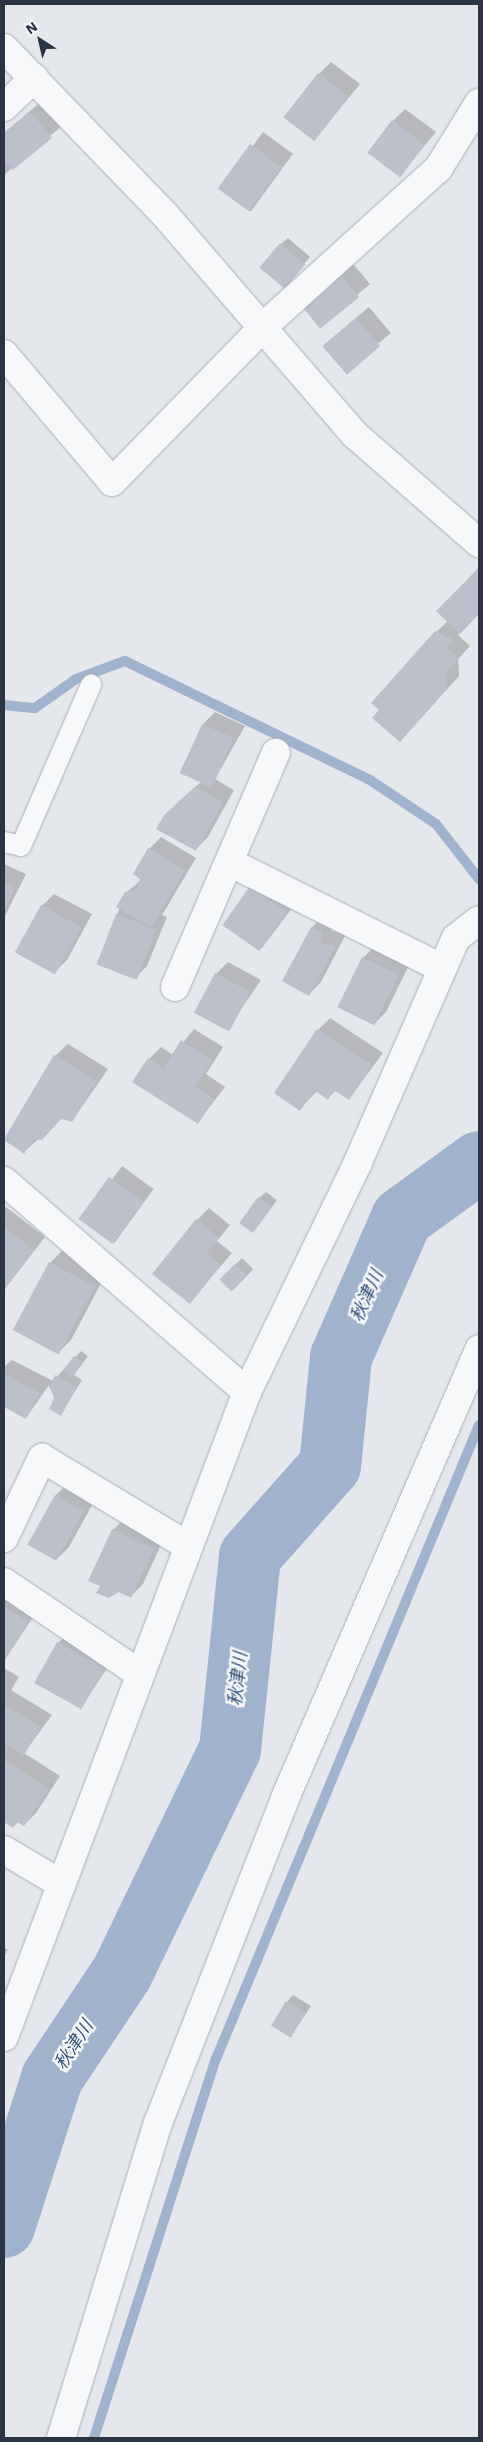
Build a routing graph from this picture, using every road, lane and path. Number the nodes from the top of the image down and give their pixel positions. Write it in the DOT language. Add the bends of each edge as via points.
graph roads {
  1 [pos="4,48"];
  2 [pos="34,78"];
  3 [pos="479,103"];
  4 [pos="4,107"];
  5 [pos="264,326"];
  6 [pos="4,354"];
  7 [pos="479,543"];
  8 [pos="91,685"];
  9 [pos="276,753"];
  10 [pos="4,842"];
  11 [pos="229,862"];
  12 [pos="479,920"];
  13 [pos="442,968"];
  14 [pos="175,987"];
  15 [pos="4,1181"];
  16 [pos="479,1349"];
  17 [pos="247,1392"];
  18 [pos="4,1538"];
  19 [pos="188,1546"];
  20 [pos="4,1582"];
  21 [pos="140,1674"];
  22 [pos="4,1850"];
  23 [pos="61,1884"];
  24 [pos="4,2037"];
  25 [pos="61,2438"];
  1 -- 2 [label="street"];
  2 -- 4 [label="street"];
  2 -- 5 [label="street"];
  3 -- 5 [label="street" via="438,169"];
  5 -- 6 [label="street" via="112,482"];
  5 -- 7 [label="street" via="354,434"];
  8 -- 10 [label="lane" via="21,846"];
  9 -- 11 [label="street"];
  11 -- 13 [label="street"];
  11 -- 14 [label="street"];
  12 -- 13 [label="street" via="456,938"];
  13 -- 17 [label="street" via="358,1162"];
  15 -- 17 [label="street"];
  16 -- 25 [label="street" via="294,1778 161,2114"];
  17 -- 19 [label="street"];
  18 -- 19 [label="street" via="42,1458"];
  19 -- 21 [label="street"];
  20 -- 21 [label="street"];
  21 -- 23 [label="street"];
  22 -- 23 [label="street"];
  23 -- 24 [label="street"];
}
